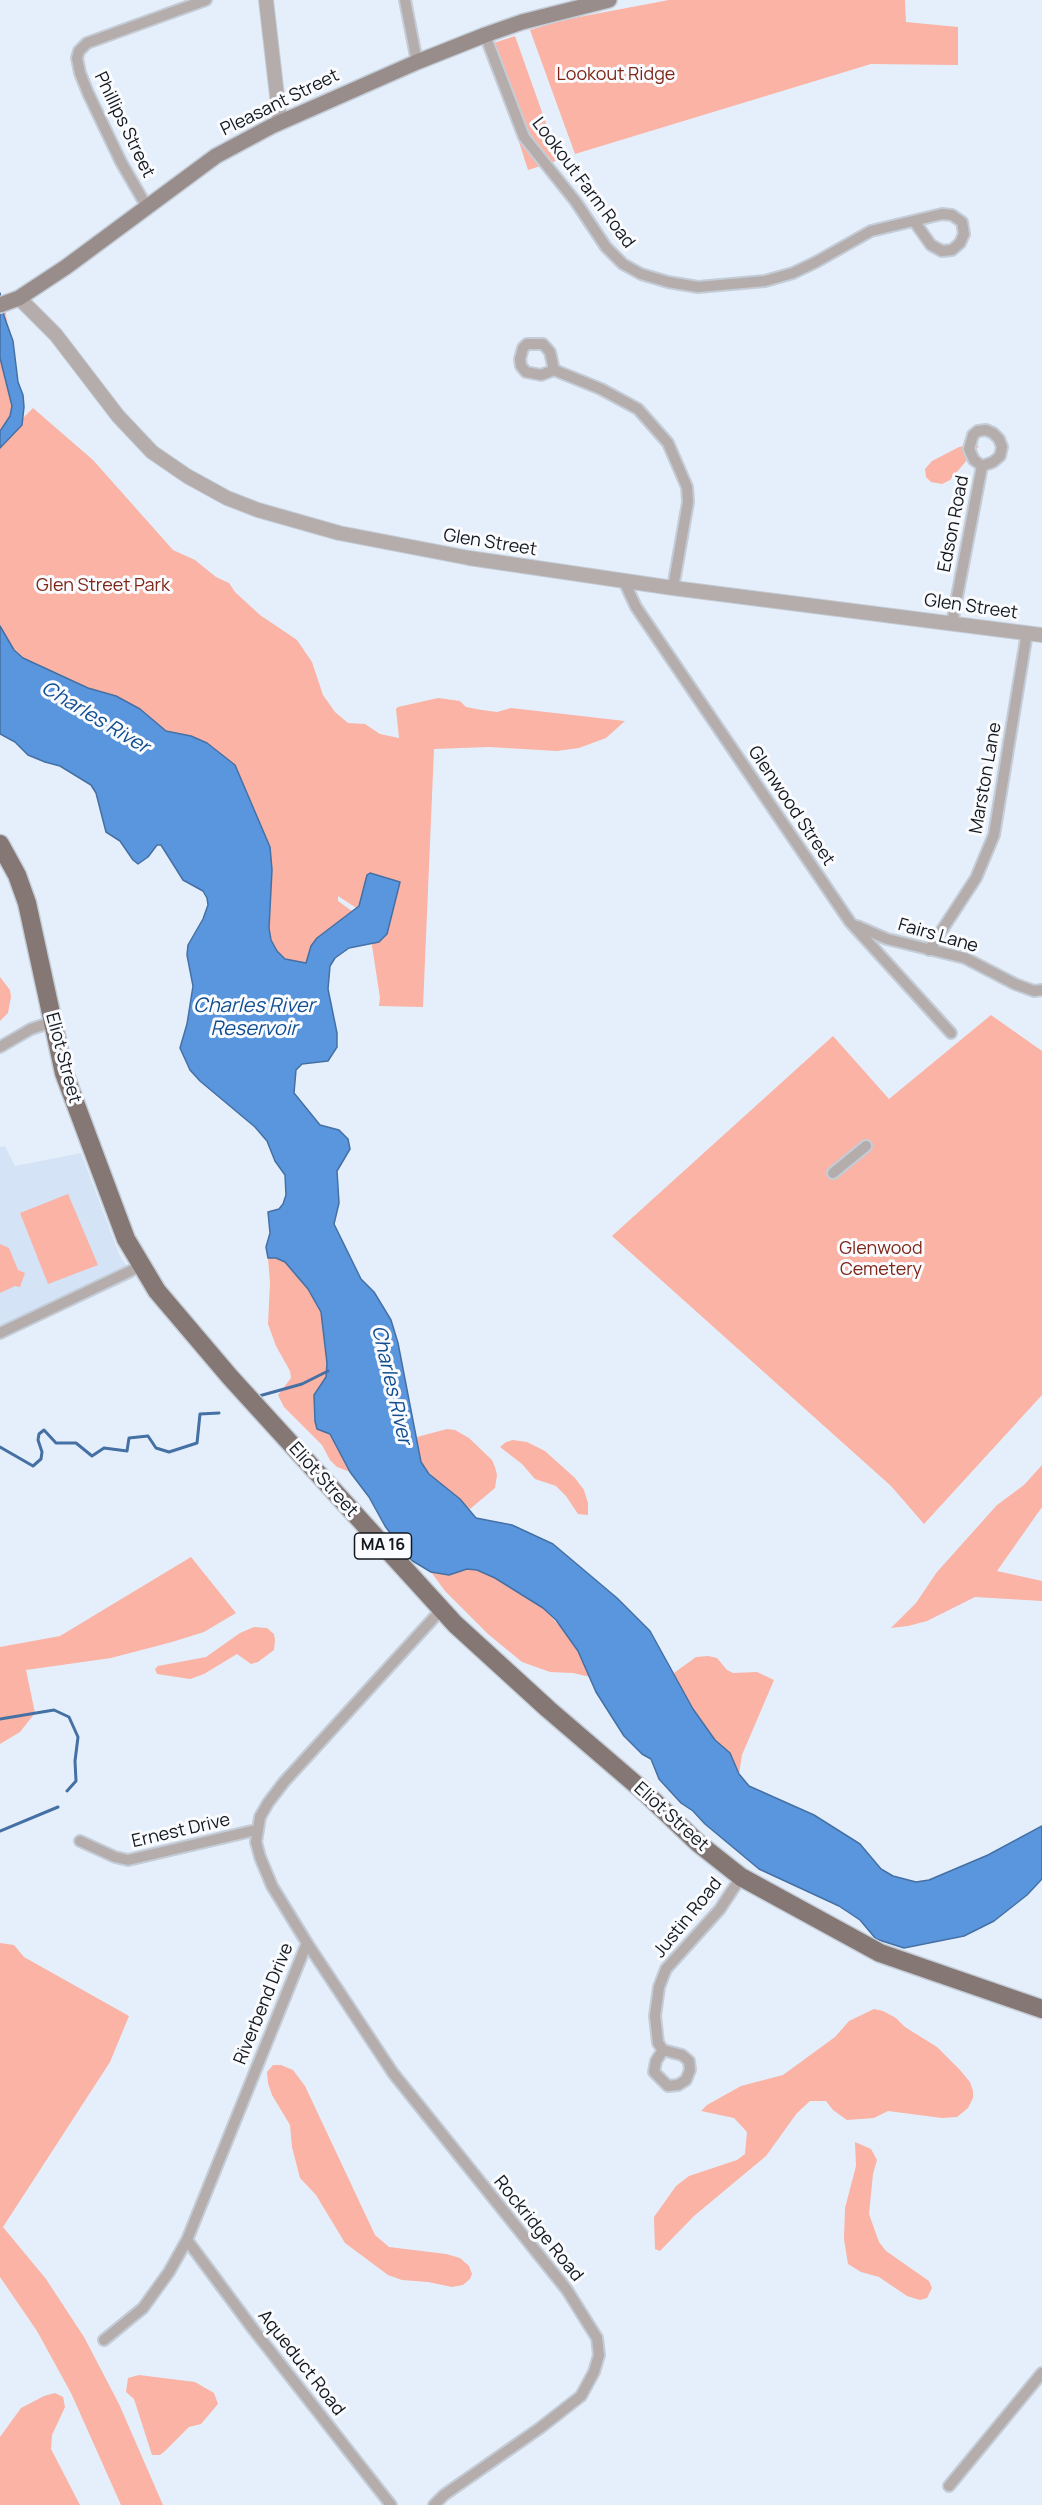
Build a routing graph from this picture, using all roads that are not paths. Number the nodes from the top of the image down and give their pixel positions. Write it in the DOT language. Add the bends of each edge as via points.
graph roads {
  1 [pos="206,0"];
  2 [pos="266,0"];
  3 [pos="405,0"];
  4 [pos="609,0"];
  5 [pos="485,35"];
  6 [pos="417,62"];
  7 [pos="280,122"];
  8 [pos="147,207"];
  9 [pos="914,221"];
  10 [pos="8,302"];
  11 [pos="554,370"];
  12 [pos="982,466"];
  13 [pos="624,581"];
  14 [pos="673,588"];
  15 [pos="952,623"];
  16 [pos="1027,633"];
  17 [pos="1042,635"];
  18 [pos="0,844"];
  19 [pos="850,922"];
  20 [pos="929,950"];
  21 [pos="1042,990"];
  22 [pos="52,1022"];
  23 [pos="951,1033"];
  24 [pos="0,1047"];
  25 [pos="866,1146"];
  26 [pos="833,1173"];
  27 [pos="141,1266"];
  28 [pos="0,1333"];
  29 [pos="441,1610"];
  30 [pos="256,1830"];
  31 [pos="80,1841"];
  32 [pos="741,1877"];
  33 [pos="307,1943"];
  34 [pos="1042,2009"];
  35 [pos="663,2050"];
  36 [pos="187,2240"];
  37 [pos="104,2340"];
  38 [pos="1042,2373"];
  39 [pos="949,2486"];
  40 [pos="391,2505"];
  41 [pos="434,2505"];
  1 -- 8 [label="street, Phillips Street" via="87,43 77,58 84,83 121,162"];
  2 -- 7 [label="street"];
  3 -- 6 [label="street"];
  4 -- 5 [label="main road, Pleasant Street"];
  5 -- 6 [label="main road, Pleasant Street"];
  5 -- 9 [label="street, Lookout Farm Road" via="524,138 576,202 606,247 623,264 641,274 698,286 765,281 816,262 871,231"];
  6 -- 7 [label="main road, Pleasant Street"];
  7 -- 8 [label="main road, Pleasant Street" via="216,156"];
  8 -- 10 [label="main road, Pleasant Street"];
  9 -- 9 [label="street, Lookout Farm Road" via="952,215 962,222 964,234 952,250 942,251 931,246"];
  10 -- 13 [label="street, Glen Street" via="56,335 118,416 152,452 227,498 339,533"];
  11 -- 14 [label="street" via="601,388 638,409 668,443 687,487 688,502"];
  12 -- 15 [label="street, Edson Road"];
  13 -- 14 [label="street, Glen Street"];
  13 -- 19 [label="street, Glenwood Street" via="636,607"];
  14 -- 15 [label="street, Glen Street"];
  15 -- 16 [label="street, Glen Street"];
  16 -- 17 [label="street, Glen Street"];
  16 -- 20 [label="street, Marston Lane" via="994,835 976,878"];
  18 -- 22 [label="main road, Eliot Street / MA 16" via="27,903"];
  19 -- 20 [label="street, Fairs Lane" via="887,939"];
  19 -- 23 [label="street, Glenwood Street"];
  20 -- 21 [label="street, Fairs Lane" via="965,958 1015,984"];
  22 -- 24 [label="street"];
  22 -- 27 [label="main road, Eliot Street / MA 16" via="64,1073 92,1152"];
  25 -- 26 [label="street"];
  27 -- 28 [label="street"];
  27 -- 29 [label="main road, Eliot Street / MA 16" via="215,1361"];
  29 -- 30 [label="street" via="284,1782 268,1803"];
  29 -- 32 [label="main road, Eliot Street / MA 16" via="698,1843"];
  30 -- 31 [label="street, Ernest Drive" via="128,1860"];
  30 -- 33 [label="street, Riverbend Drive" via="260,1857 272,1886"];
  32 -- 34 [label="main road, Eliot Street / MA 16" via="880,1953"];
  32 -- 35 [label="street, Justin Road" via="720,1909 666,1969 655,2016 658,2043"];
  33 -- 36 [label="street, Riverbend Drive"];
  33 -- 41 [label="street, Rockridge Road" via="393,2073 567,2290 597,2338 597,2364 581,2396"];
  36 -- 37 [label="street, Riverbend Drive" via="143,2308"];
  36 -- 40 [label="street, Aqueduct Road"];
  38 -- 39 [label="street"];
}
